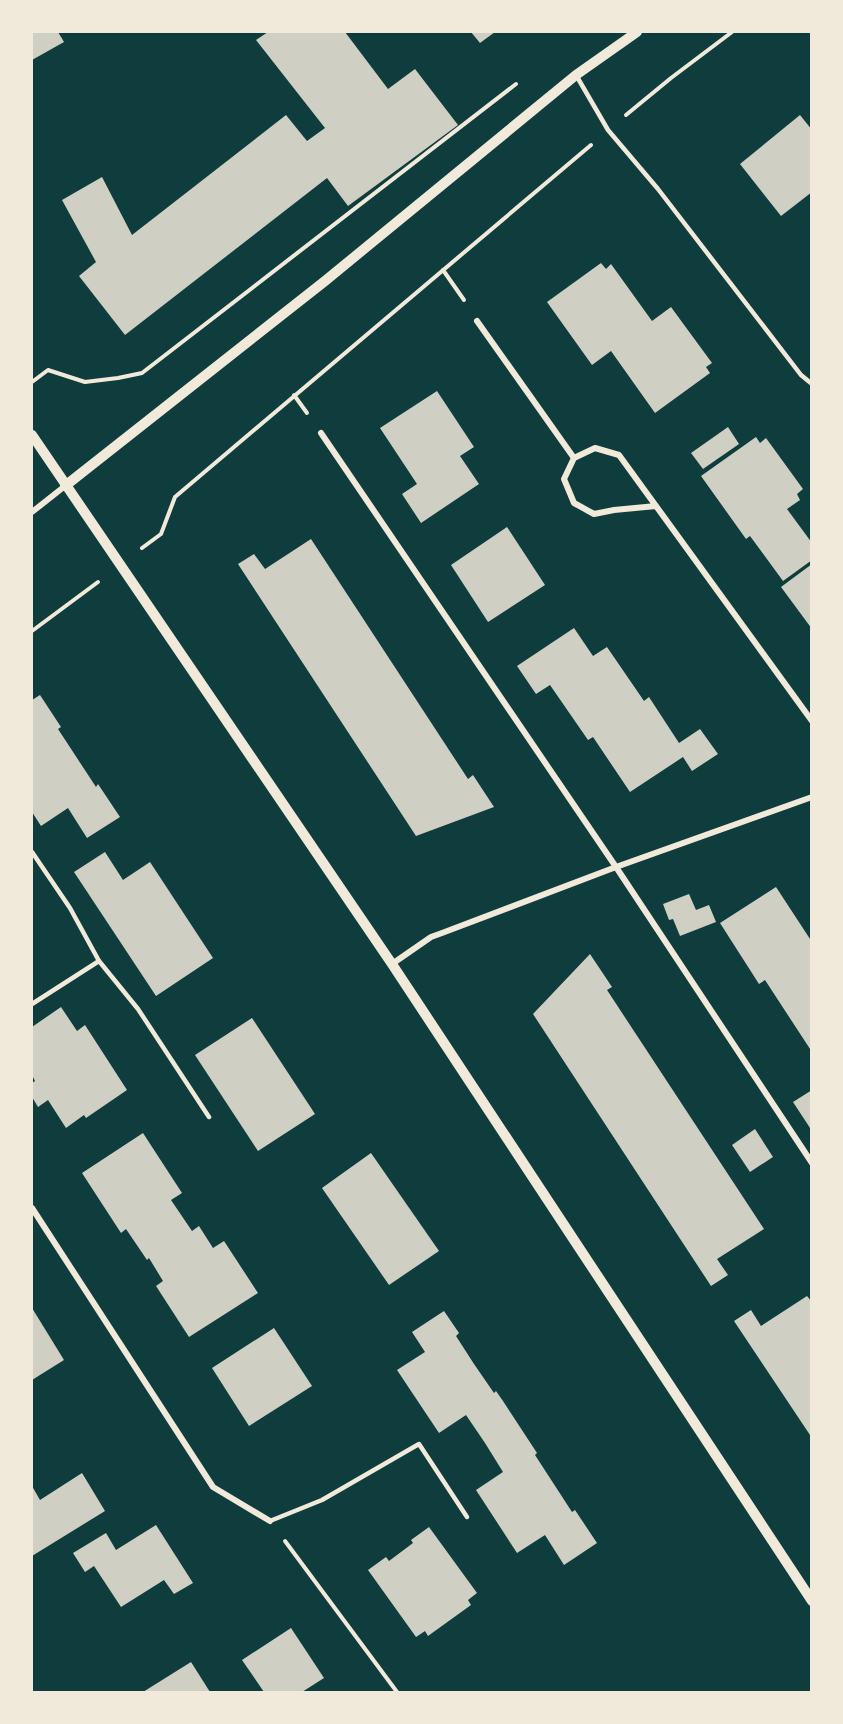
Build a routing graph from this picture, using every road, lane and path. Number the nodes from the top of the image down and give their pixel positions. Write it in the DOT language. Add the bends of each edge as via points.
graph roads {
  1 [pos="637,32"];
  2 [pos="732,32"];
  3 [pos="576,75"];
  4 [pos="518,82"];
  5 [pos="608,130"];
  6 [pos="443,270"];
  7 [pos="477,321"];
  8 [pos="32,382"];
  9 [pos="812,384"];
  10 [pos="321,433"];
  11 [pos="32,435"];
  12 [pos="573,458"];
  13 [pos="65,486"];
  14 [pos="656,506"];
  15 [pos="32,512"];
  16 [pos="119,566"];
  17 [pos="32,632"];
  18 [pos="812,721"];
  19 [pos="812,797"];
  20 [pos="32,852"];
  21 [pos="616,867"];
  22 [pos="99,960"];
  23 [pos="392,964"];
  24 [pos="32,1004"];
  25 [pos="209,1118"];
  26 [pos="812,1163"];
  27 [pos="32,1208"];
  28 [pos="467,1518"];
  29 [pos="270,1521"];
  30 [pos="812,1601"];
  31 [pos="397,1692"];
  1 -- 3 [label="street"];
  2 -- 5 [label="path"];
  3 -- 5 [label="lane"];
  3 -- 13 [label="street" via="325,281"];
  4 -- 8 [label="path" via="142,374 85,382 48,370"];
  5 -- 6 [label="path"];
  5 -- 9 [label="lane"];
  6 -- 7 [label="path"];
  6 -- 16 [label="path" via="175,497 161,534"];
  7 -- 12 [label="street"];
  10 -- 21 [label="street"];
  11 -- 13 [label="street"];
  12 -- 14 [label="street" via="595,448 619,456"];
  12 -- 14 [label="street" via="564,479 574,503 594,514"];
  13 -- 15 [label="street"];
  13 -- 16 [label="street"];
  14 -- 18 [label="street"];
  16 -- 17 [label="path"];
  16 -- 23 [label="street"];
  19 -- 21 [label="street"];
  20 -- 22 [label="lane"];
  21 -- 23 [label="street" via="431,938"];
  21 -- 26 [label="street"];
  22 -- 24 [label="lane"];
  22 -- 25 [label="lane" via="138,1009"];
  23 -- 30 [label="street"];
  27 -- 29 [label="street" via="213,1487"];
  28 -- 29 [label="lane" via="419,1444 322,1500"];
  29 -- 31 [label="path"];
}
